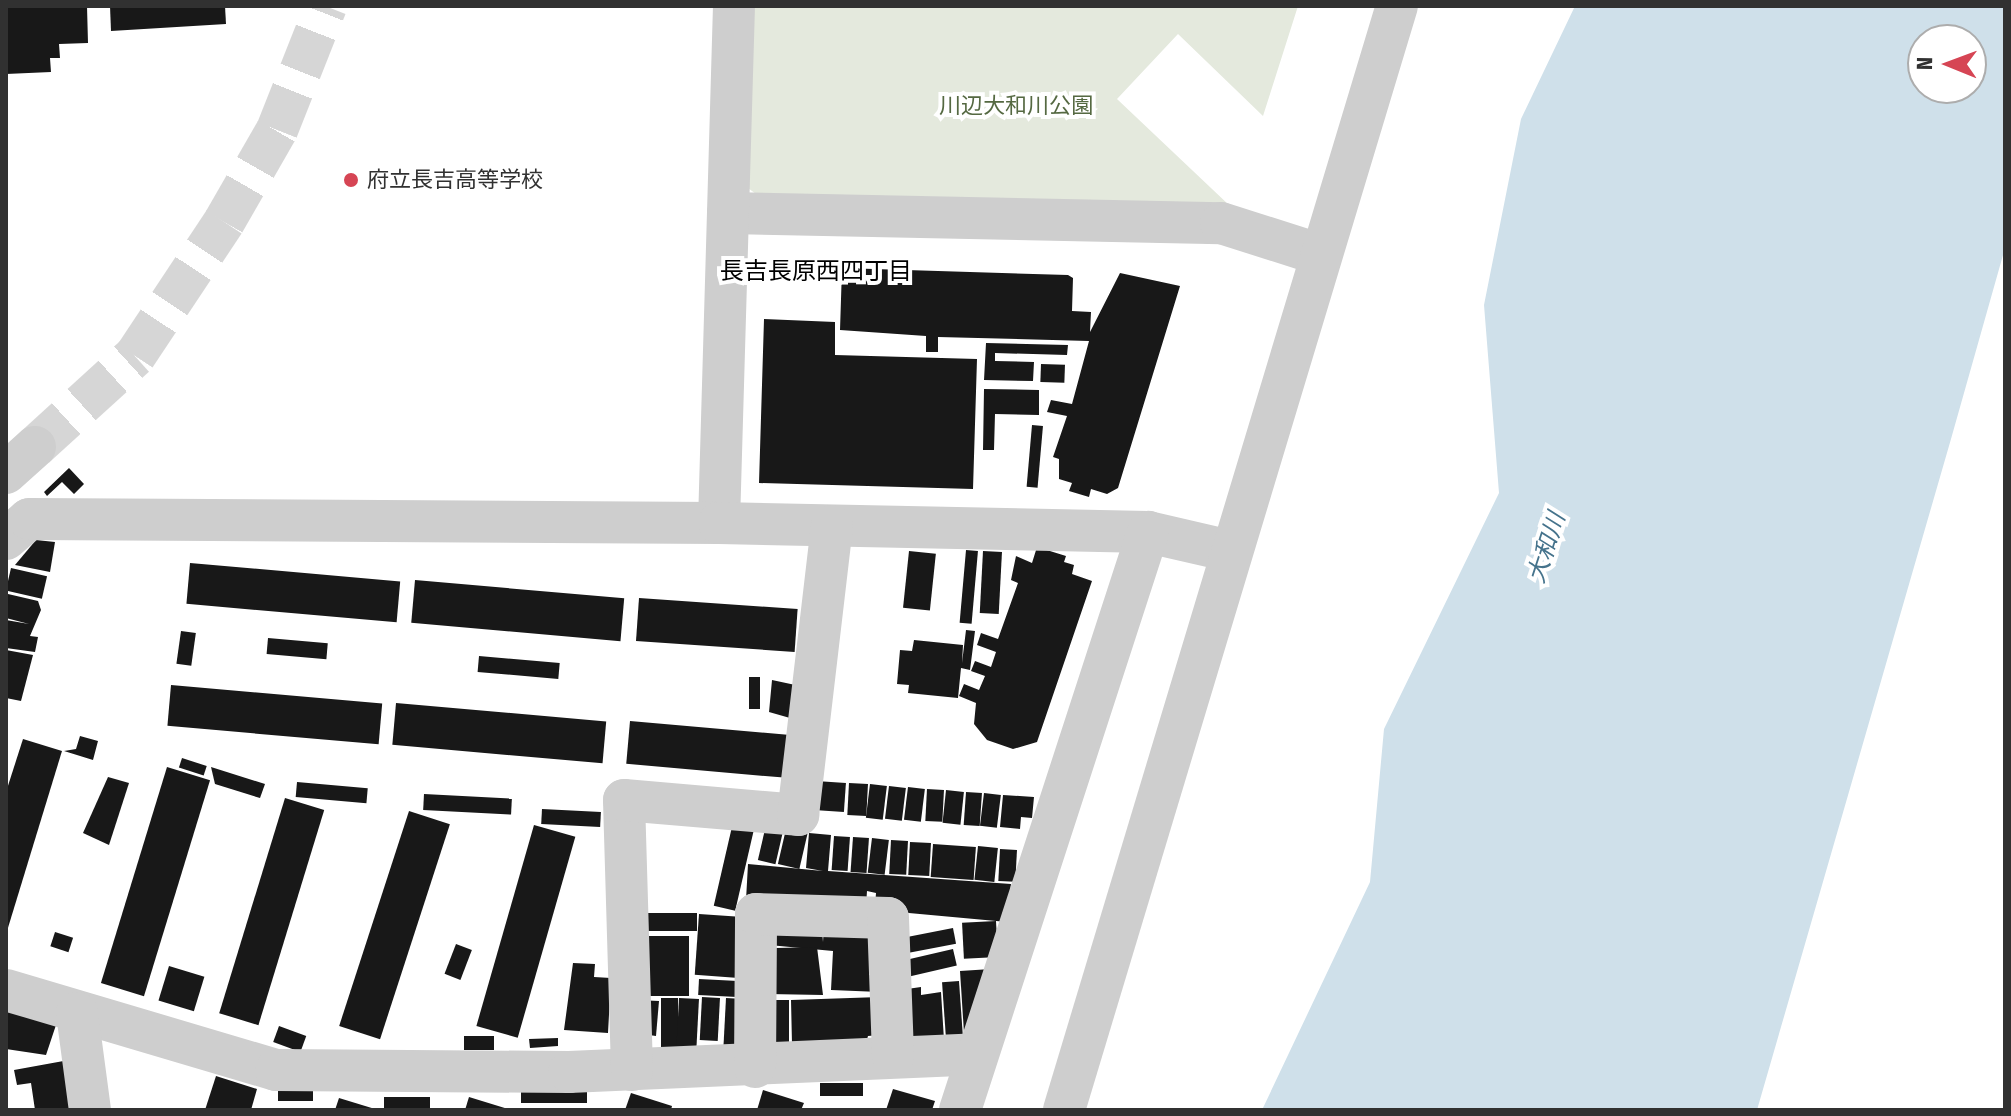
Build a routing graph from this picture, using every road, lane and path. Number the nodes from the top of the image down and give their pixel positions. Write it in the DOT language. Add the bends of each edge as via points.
graph roads {
  1 [pos="734,6"];
  2 [pos="1397,6"];
  3 [pos="728,213"];
  4 [pos="1319,254"];
  5 [pos="719,523"];
  6 [pos="832,526"];
  7 [pos="1148,532"];
  8 [pos="6,539"];
  9 [pos="1230,551"];
  10 [pos="6,990"];
  11 [pos="77,1013"];
  12 [pos="977,1054"];
  13 [pos="893,1057"];
  14 [pos="755,1067"];
  15 [pos="632,1070"];
  16 [pos="90,1110"];
  17 [pos="960,1110"];
  18 [pos="1064,1110"];
  1 -- 3 [label="street"];
  2 -- 4 [label="street"];
  3 -- 4 [label="street" via="1221,223"];
  3 -- 5 [label="street"];
  4 -- 9 [label="street"];
  5 -- 6 [label="street"];
  5 -- 8 [label="street" via="29,519"];
  6 -- 7 [label="street"];
  6 -- 15 [label="street" via="798,815 624,800"];
  7 -- 9 [label="street"];
  7 -- 12 [label="street"];
  9 -- 18 [label="street"];
  10 -- 11 [label="street"];
  11 -- 15 [label="street" via="276,1070"];
  11 -- 16 [label="street"];
  12 -- 13 [label="street"];
  12 -- 17 [label="street"];
  13 -- 14 [label="street"];
  13 -- 14 [label="street" via="888,918 756,914"];
  14 -- 15 [label="street"];
}
